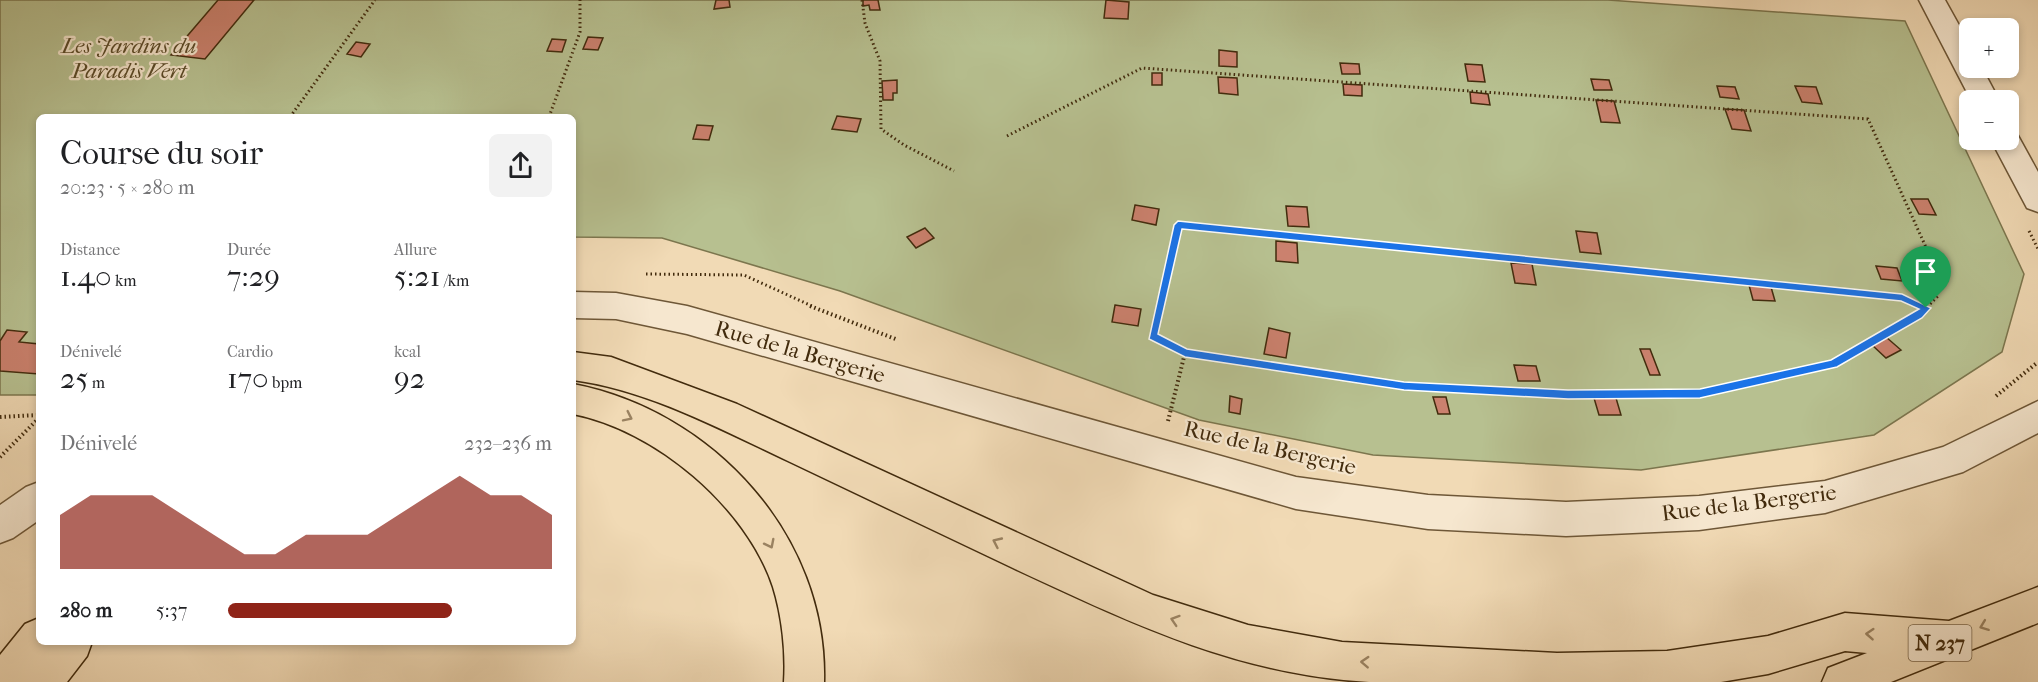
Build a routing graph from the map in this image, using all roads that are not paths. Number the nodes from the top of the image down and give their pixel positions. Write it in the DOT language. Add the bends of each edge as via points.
graph roads {
  1 [pos="1932,0"];
  2 [pos="1984,84"];
  3 [pos="2011,150"];
  4 [pos="2038,200"];
  5 [pos="576,304"];
  6 [pos="576,366"];
  7 [pos="576,400"];
  8 [pos="2038,416"];
  9 [pos="36,501"];
  10 [pos="0,526"];
  11 [pos="2038,605"];
  12 [pos="1949,640"];
  13 [pos="36,641"];
  14 [pos="71,645"];
  15 [pos="4,682"];
  16 [pos="43,682"];
  17 [pos="804,682"];
  18 [pos="1842,682"];
  1 -- 2 [label="street"];
  3 -- 4 [label="street"];
  5 -- 8 [label="street, Rue de la Bergerie" via="616,306 687,320 1296,493 1428,512 1566,519 1699,513 1825,497 1951,461"];
  12 -- 6 [label="highway, one-way" via="1845,632 1768,655 1667,671 1557,673 1342,661 1248,644 1148,612 725,415 611,371"];
  7 -- 17 [label="highway, one-way" via="604,405 653,428 710,467 758,519 791,584 805,658"];
  9 -- 10 [label="street"];
  11 -- 12 [label="highway, N 237, one-way"];
  12 -- 18 [label="highway, N 237"];
  13 -- 15 [label="highway"];
  14 -- 16 [label="highway"];
}
